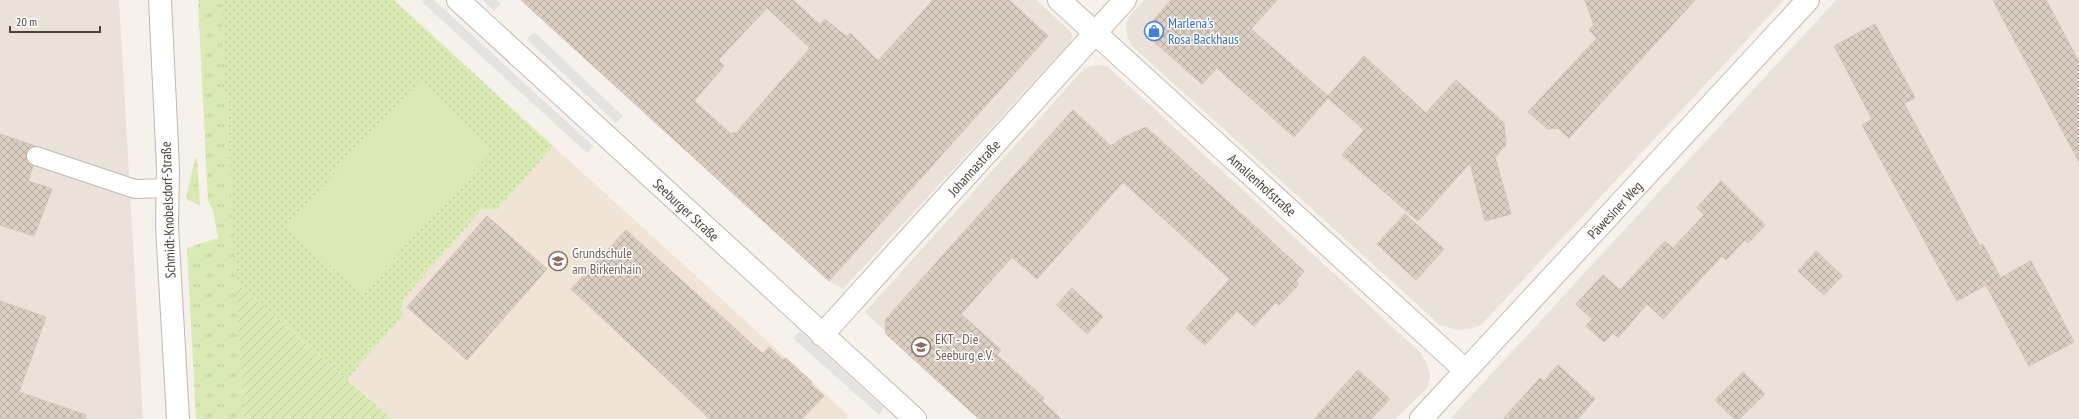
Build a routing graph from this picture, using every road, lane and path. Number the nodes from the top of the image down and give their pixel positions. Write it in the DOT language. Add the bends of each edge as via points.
graph roads {
  1 [pos="160,0"];
  2 [pos="458,0"];
  3 [pos="1059,0"];
  4 [pos="1125,0"];
  5 [pos="1808,0"];
  6 [pos="1095,34"];
  7 [pos="36,156"];
  8 [pos="167,188"];
  9 [pos="822,335"];
  10 [pos="1465,370"];
  11 [pos="178,419"];
  12 [pos="915,419"];
  13 [pos="1421,419"];
  1 -- 8 [label="street, Schmidt-Knobelsdorf-Straße"];
  2 -- 9 [label="street, Seeburger Straße"];
  3 -- 6 [label="street, Amalienhofstraße"];
  4 -- 6 [label="street, Johannastraße"];
  5 -- 10 [label="street, Päwesiner Weg" via="1516,318"];
  6 -- 9 [label="street, Johannastraße"];
  6 -- 10 [label="street, Amalienhofstraße"];
  7 -- 8 [label="lane" via="135,189"];
  8 -- 11 [label="street, Schmidt-Knobelsdorf-Straße"];
  9 -- 12 [label="street, Seeburger Straße"];
  10 -- 13 [label="street, Päwesiner Weg"];
}
